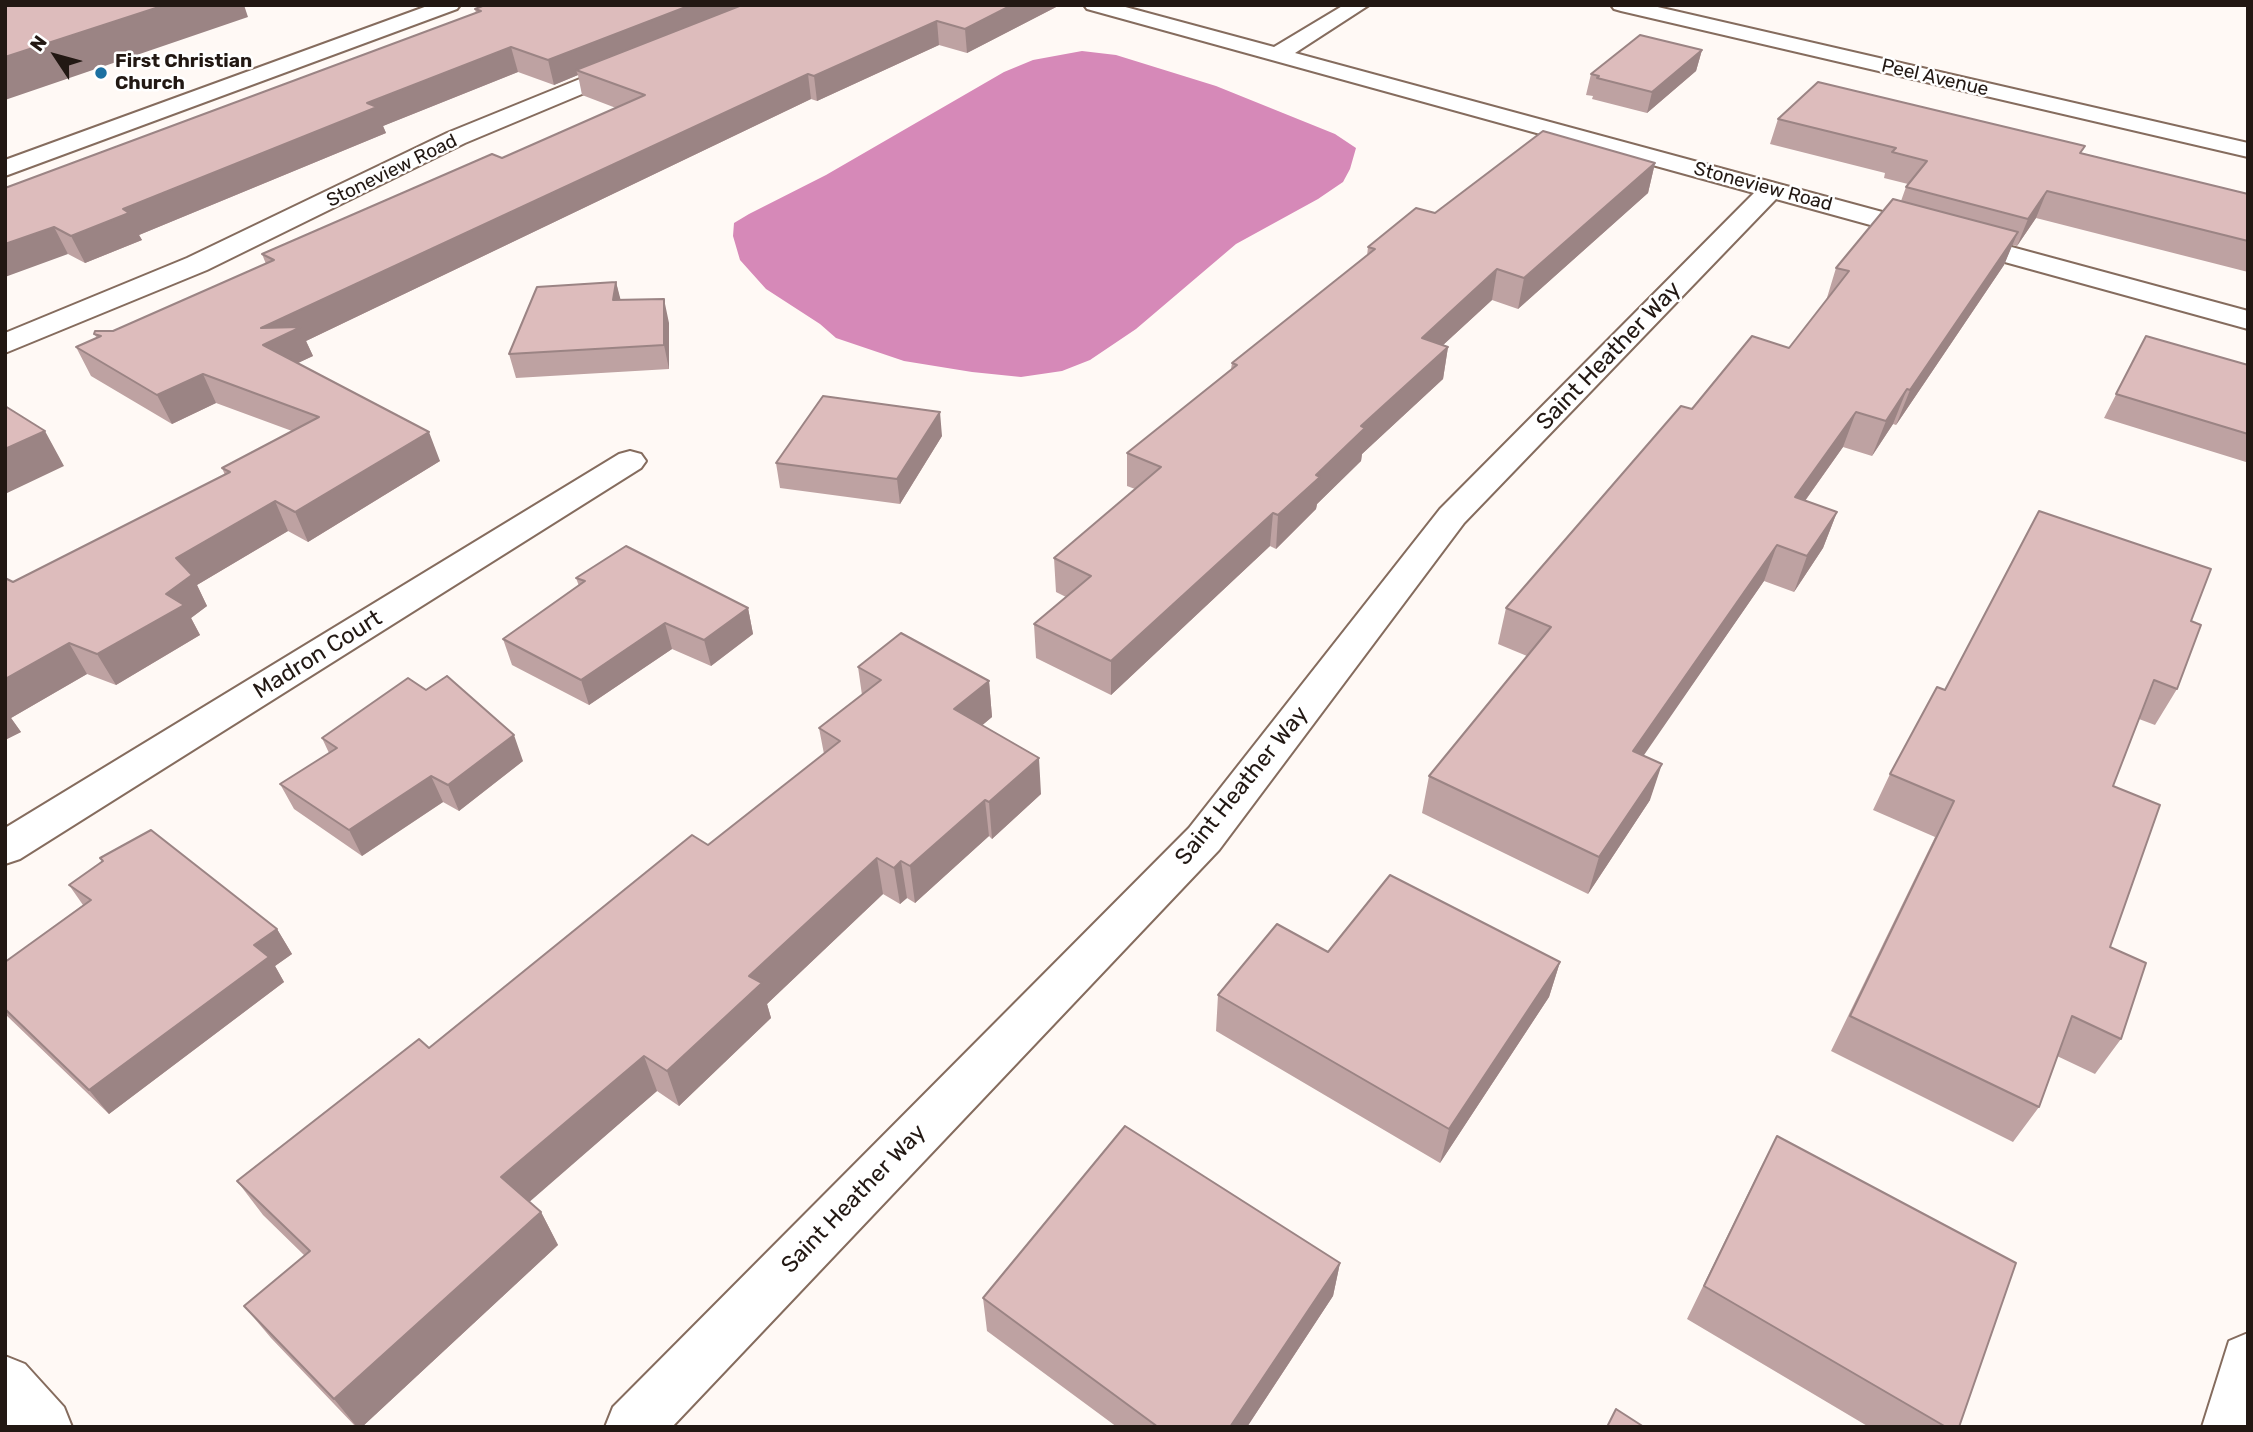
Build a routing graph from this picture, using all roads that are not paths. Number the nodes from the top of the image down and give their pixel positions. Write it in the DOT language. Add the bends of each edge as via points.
graph roads {
  1 [pos="450,5"];
  2 [pos="1094,5"];
  3 [pos="1359,5"];
  4 [pos="1621,5"];
  5 [pos="1277,55"];
  6 [pos="645,60"];
  7 [pos="2248,150"];
  8 [pos="5,169"];
  9 [pos="1772,189"];
  10 [pos="2248,320"];
  11 [pos="5,344"];
  12 [pos="630,461"];
  13 [pos="5,848"];
  14 [pos="2248,1360"];
  15 [pos="5,1383"];
  16 [pos="44,1427"];
  17 [pos="633,1427"];
  18 [pos="2230,1427"];
  1 -- 8 [label="street"];
  2 -- 5 [label="street, Stoneview Road"];
  3 -- 5 [label="street"];
  4 -- 7 [label="street, Peel Avenue"];
  5 -- 9 [label="street, Stoneview Road"];
  6 -- 11 [label="street, Stoneview Road" via="456,138 197,264"];
  9 -- 10 [label="street, Stoneview Road"];
  9 -- 17 [label="street, Saint Heather Way" via="1452,516 1204,839"];
  12 -- 13 [label="street, Madron Court"];
  14 -- 18 [label="street"];
  15 -- 16 [label="street"];
}
